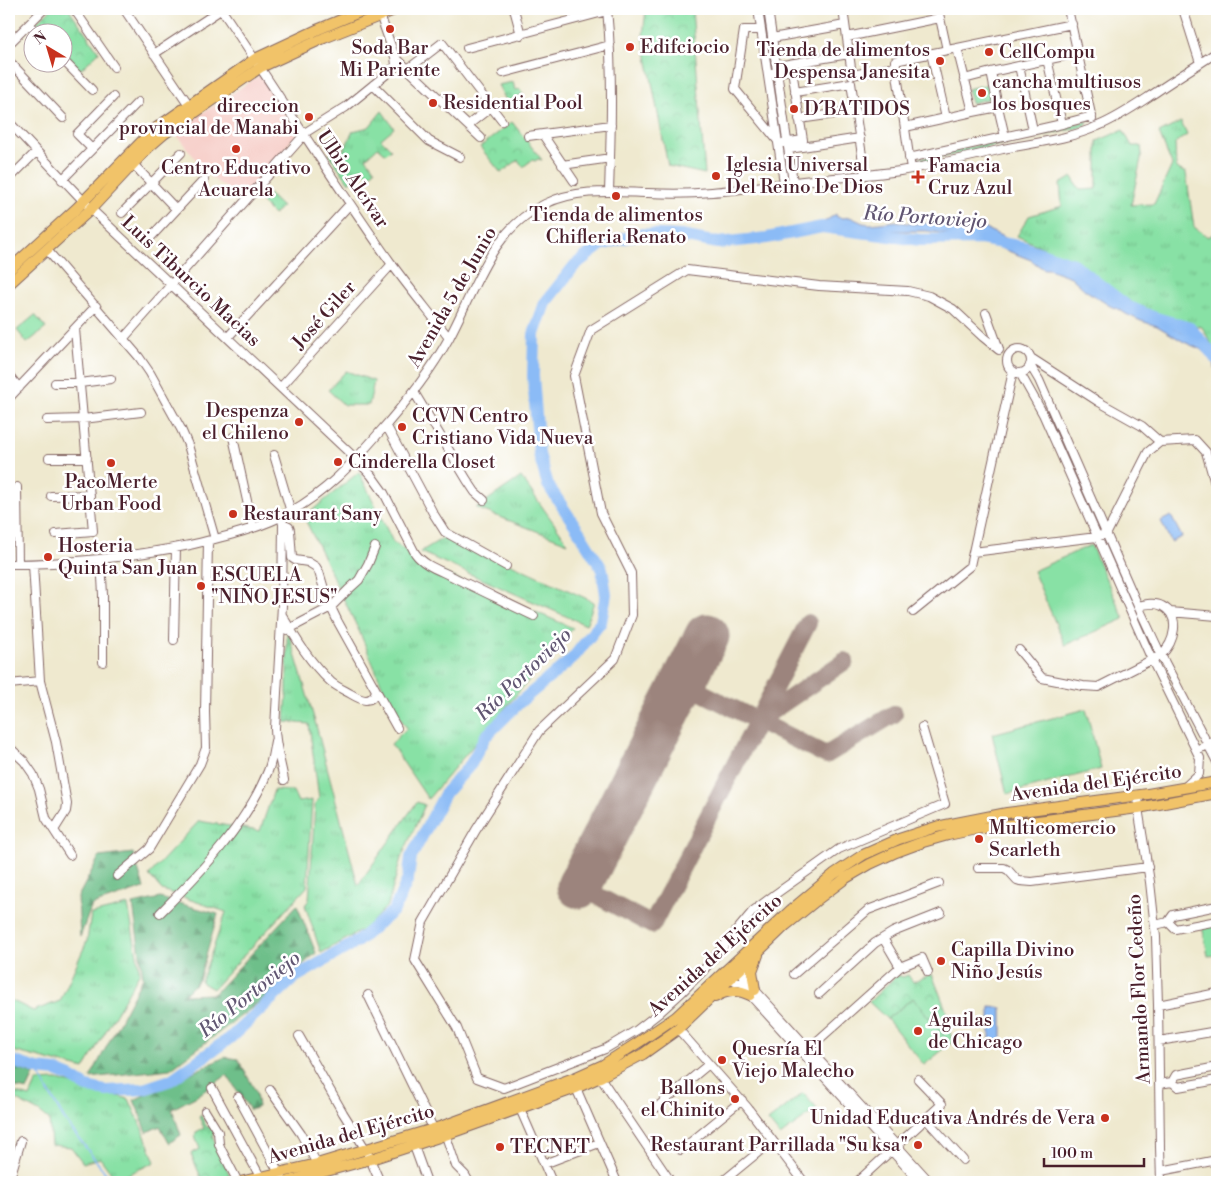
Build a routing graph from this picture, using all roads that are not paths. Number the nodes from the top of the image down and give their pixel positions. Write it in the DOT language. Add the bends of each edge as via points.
graph roads {
  1 [pos="44,9"];
  2 [pos="74,9"];
  3 [pos="124,9"];
  4 [pos="221,9"];
  5 [pos="367,9"];
  6 [pos="397,9"];
  7 [pos="514,9"];
  8 [pos="758,9"];
  9 [pos="768,9"];
  10 [pos="843,9"];
  11 [pos="938,9"];
  12 [pos="1068,9"];
  13 [pos="1183,9"];
  14 [pos="607,10"];
  15 [pos="379,12"];
  16 [pos="940,18"];
  17 [pos="31,22"];
  18 [pos="1072,24"];
  19 [pos="845,25"];
  20 [pos="761,30"];
  21 [pos="22,31"];
  22 [pos="520,34"];
  23 [pos="847,37"];
  24 [pos="772,38"];
  25 [pos="9,44"];
  26 [pos="610,46"];
  27 [pos="467,48"];
  28 [pos="957,48"];
  29 [pos="947,50"];
  30 [pos="1217,52"];
  31 [pos="931,53"];
  32 [pos="1078,53"];
  33 [pos="154,54"];
  34 [pos="849,54"];
  35 [pos="395,57"];
  36 [pos="1048,59"];
  37 [pos="9,61"];
  38 [pos="258,63"];
  39 [pos="1200,63"];
  40 [pos="1019,66"];
  41 [pos="114,67"];
  42 [pos="895,67"];
  43 [pos="72,69"];
  44 [pos="408,69"];
  45 [pos="777,69"];
  46 [pos="503,72"];
  47 [pos="990,72"];
  48 [pos="768,74"];
  49 [pos="964,79"];
  50 [pos="373,85"];
  51 [pos="92,90"];
  52 [pos="795,92"];
  53 [pos="113,97"];
  54 [pos="138,102"];
  55 [pos="491,107"];
  56 [pos="998,107"];
  57 [pos="191,109"];
  58 [pos="856,111"];
  59 [pos="973,112"];
  60 [pos="1092,116"];
  61 [pos="63,118"];
  62 [pos="946,118"];
  63 [pos="799,119"];
  64 [pos="502,121"];
  65 [pos="9,122"];
  66 [pos="1062,124"];
  67 [pos="468,125"];
  68 [pos="611,125"];
  69 [pos="905,128"];
  70 [pos="1094,128"];
  71 [pos="1033,130"];
  72 [pos="303,135"];
  73 [pos="543,135"];
  74 [pos="528,136"];
  75 [pos="1005,136"];
  76 [pos="481,138"];
  77 [pos="860,138"];
  78 [pos="778,143"];
  79 [pos="788,146"];
  80 [pos="92,149"];
  81 [pos="36,152"];
  82 [pos="181,153"];
  83 [pos="460,157"];
  84 [pos="909,158"];
  85 [pos="604,159"];
  86 [pos="133,164"];
  87 [pos="562,165"];
  88 [pos="911,169"];
  89 [pos="866,175"];
  90 [pos="9,179"];
  91 [pos="62,180"];
  92 [pos="204,180"];
  93 [pos="574,181"];
  94 [pos="793,182"];
  95 [pos="151,183"];
  96 [pos="784,183"];
  97 [pos="609,192"];
  98 [pos="350,204"];
  99 [pos="87,206"];
  100 [pos="176,209"];
  101 [pos="122,213"];
  102 [pos="149,238"];
  103 [pos="47,250"];
  104 [pos="392,264"];
  105 [pos="9,270"];
  106 [pos="9,284"];
  107 [pos="172,284"];
  108 [pos="96,306"];
  109 [pos="986,313"];
  110 [pos="75,329"];
  111 [pos="228,338"];
  112 [pos="449,338"];
  113 [pos="123,339"];
  114 [pos="999,350"];
  115 [pos="1009,353"];
  116 [pos="1031,362"];
  117 [pos="1016,372"];
  118 [pos="9,375"];
  119 [pos="112,380"];
  120 [pos="56,383"];
  121 [pos="80,383"];
  122 [pos="281,387"];
  123 [pos="19,388"];
  124 [pos="414,392"];
  125 [pos="9,398"];
  126 [pos="141,412"];
  127 [pos="83,419"];
  128 [pos="47,420"];
  129 [pos="386,425"];
  130 [pos="233,437"];
  131 [pos="1160,442"];
  132 [pos="274,454"];
  133 [pos="49,458"];
  134 [pos="87,458"];
  135 [pos="356,459"];
  136 [pos="17,487"];
  137 [pos="1217,491"];
  138 [pos="90,495"];
  139 [pos="51,496"];
  140 [pos="484,500"];
  141 [pos="291,512"];
  142 [pos="282,520"];
  143 [pos="253,528"];
  144 [pos="1107,533"];
  145 [pos="56,534"];
  146 [pos="1097,537"];
  147 [pos="212,540"];
  148 [pos="375,547"];
  149 [pos="176,548"];
  150 [pos="973,552"];
  151 [pos="101,560"];
  152 [pos="9,564"];
  153 [pos="18,564"];
  154 [pos="34,564"];
  155 [pos="506,566"];
  156 [pos="1138,606"];
  157 [pos="331,607"];
  158 [pos="912,612"];
  159 [pos="1170,612"];
  160 [pos="282,615"];
  161 [pos="534,616"];
  162 [pos="1217,616"];
  163 [pos="290,629"];
  164 [pos="281,634"];
  165 [pos="174,640"];
  166 [pos="1019,650"];
  167 [pos="1162,655"];
  168 [pos="1152,660"];
  169 [pos="103,662"];
  170 [pos="40,681"];
  171 [pos="9,684"];
  172 [pos="376,691"];
  173 [pos="922,727"];
  174 [pos="397,728"];
  175 [pos="275,737"];
  176 [pos="1217,739"];
  177 [pos="1208,745"];
  178 [pos="9,747"];
  179 [pos="1196,750"];
  180 [pos="1217,762"];
  181 [pos="284,780"];
  182 [pos="1217,782"];
  183 [pos="1184,788"];
  184 [pos="1217,793"];
  185 [pos="1139,795"];
  186 [pos="1138,808"];
  187 [pos="54,830"];
  188 [pos="70,855"];
  189 [pos="1148,867"];
  190 [pos="978,868"];
  191 [pos="117,876"];
  192 [pos="939,883"];
  193 [pos="1217,906"];
  194 [pos="160,913"];
  195 [pos="941,914"];
  196 [pos="1217,920"];
  197 [pos="1168,922"];
  198 [pos="1155,925"];
  199 [pos="883,938"];
  200 [pos="756,949"];
  201 [pos="743,967"];
  202 [pos="900,967"];
  203 [pos="928,972"];
  204 [pos="794,974"];
  205 [pos="730,980"];
  206 [pos="714,983"];
  207 [pos="745,984"];
  208 [pos="752,992"];
  209 [pos="1217,993"];
  210 [pos="819,994"];
  211 [pos="368,995"];
  212 [pos="708,1001"];
  213 [pos="1158,1005"];
  214 [pos="678,1028"];
  215 [pos="1217,1031"];
  216 [pos="299,1036"];
  217 [pos="1159,1042"];
  218 [pos="806,1051"];
  219 [pos="709,1064"];
  220 [pos="1217,1067"];
  221 [pos="598,1072"];
  222 [pos="918,1079"];
  223 [pos="1217,1080"];
  224 [pos="1172,1082"];
  225 [pos="575,1083"];
  226 [pos="1160,1084"];
  227 [pos="212,1088"];
  228 [pos="270,1090"];
  229 [pos="238,1097"];
  230 [pos="742,1100"];
  231 [pos="518,1104"];
  232 [pos="205,1111"];
  233 [pos="651,1112"];
  234 [pos="926,1119"];
  235 [pos="440,1130"];
  236 [pos="21,1141"];
  237 [pos="772,1141"];
  238 [pos="600,1143"];
  239 [pos="414,1146"];
  240 [pos="894,1148"];
  241 [pos="682,1150"];
  242 [pos="368,1154"];
  243 [pos="963,1160"];
  244 [pos="1217,1160"];
  245 [pos="544,1164"];
  246 [pos="1161,1171"];
  247 [pos="317,1173"];
  248 [pos="283,1179"];
  249 [pos="261,1180"];
  250 [pos="863,1180"];
  251 [pos="9,1181"];
  252 [pos="802,1181"];
  253 [pos="239,1182"];
  254 [pos="380,1182"];
  255 [pos="427,1182"];
  256 [pos="469,1182"];
  257 [pos="552,1182"];
  258 [pos="617,1182"];
  259 [pos="671,1182"];
  260 [pos="722,1182"];
  261 [pos="920,1182"];
  262 [pos="930,1182"];
  263 [pos="1161,1182"];
  1 -- 17 [label="street"];
  2 -- 41 [label="street"];
  3 -- 33 [label="street"];
  4 -- 33 [label="street"];
  4 -- 38 [label="street, Ulbio Alcívar"];
  5 -- 38 [label="main road" via="319,29"];
  6 -- 15 [label="main road"];
  7 -- 22 [label="street"];
  8 -- 20 [label="street"];
  9 -- 24 [label="street"];
  10 -- 19 [label="street"];
  11 -- 16 [label="street"];
  12 -- 18 [label="street"];
  13 -- 39 [label="street"];
  14 -- 22 [label="street"];
  14 -- 26 [label="street"];
  15 -- 35 [label="street"];
  15 -- 38 [label="main road" via="324,38"];
  16 -- 23 [label="street"];
  16 -- 29 [label="street"];
  18 -- 28 [label="street"];
  18 -- 32 [label="street"];
  19 -- 23 [label="street"];
  19 -- 24 [label="street"];
  20 -- 48 [label="street"];
  20 -- 78 [label="street" via="744,30 734,89"];
  21 -- 25 [label="street"];
  22 -- 27 [label="street"];
  23 -- 34 [label="street"];
  24 -- 45 [label="street"];
  26 -- 46 [label="street"];
  26 -- 68 [label="street"];
  28 -- 29 [label="street"];
  28 -- 49 [label="street"];
  29 -- 31 [label="street"];
  30 -- 39 [label="street, Avenida 5 de Junio"];
  31 -- 42 [label="street" via="895,60"];
  31 -- 62 [label="street"];
  32 -- 36 [label="street"];
  32 -- 60 [label="street"];
  33 -- 57 [label="street"];
  34 -- 42 [label="street" via="852,75"];
  34 -- 45 [label="street"];
  35 -- 44 [label="street"];
  35 -- 50 [label="street" via="394,68"];
  36 -- 40 [label="street"];
  36 -- 66 [label="street"];
  37 -- 61 [label="street"];
  38 -- 57 [label="main road"];
  38 -- 72 [label="street, Ulbio Alcívar"];
  39 -- 70 [label="street, Avenida 5 de Junio"];
  40 -- 47 [label="street"];
  40 -- 71 [label="street"];
  42 -- 69 [label="street"];
  43 -- 51 [label="street"];
  44 -- 55 [label="street" via="442,43"];
  44 -- 67 [label="street"];
  45 -- 48 [label="street"];
  45 -- 52 [label="street" via="792,70"];
  45 -- 79 [label="street"];
  47 -- 49 [label="street"];
  47 -- 56 [label="street"];
  48 -- 78 [label="street"];
  49 -- 59 [label="street"];
  50 -- 72 [label="street"];
  50 -- 83 [label="street" via="429,141"];
  52 -- 58 [label="street" via="851,83"];
  52 -- 63 [label="street"];
  53 -- 80 [label="street" via="77,134"];
  54 -- 80 [label="street"];
  55 -- 64 [label="street"];
  55 -- 67 [label="street"];
  56 -- 59 [label="street"];
  56 -- 75 [label="street"];
  57 -- 86 [label="main road"];
  57 -- 99 [label="main road" via="147,135"];
  58 -- 63 [label="street"];
  58 -- 77 [label="street"];
  59 -- 62 [label="street"];
  60 -- 66 [label="street"];
  60 -- 70 [label="street"];
  62 -- 69 [label="street"];
  63 -- 79 [label="street" via="803,140"];
  65 -- 81 [label="street, Luis Tiburcio Macias"];
  66 -- 71 [label="street"];
  67 -- 76 [label="street"];
  68 -- 73 [label="street"];
  68 -- 97 [label="street"];
  69 -- 84 [label="street"];
  70 -- 88 [label="street, Avenida 5 de Junio"];
  71 -- 75 [label="street"];
  72 -- 98 [label="street, Ulbio Alcívar"];
  72 -- 107 [label="street"];
  73 -- 74 [label="street"];
  73 -- 87 [label="street"];
  75 -- 84 [label="street"];
  77 -- 79 [label="street"];
  77 -- 89 [label="street"];
  78 -- 79 [label="street"];
  78 -- 96 [label="street"];
  79 -- 94 [label="street"];
  80 -- 91 [label="street"];
  81 -- 90 [label="street"];
  81 -- 91 [label="street, Luis Tiburcio Macias"];
  82 -- 95 [label="street"];
  84 -- 88 [label="street"];
  85 -- 87 [label="street"];
  86 -- 95 [label="street"];
  86 -- 99 [label="main road"];
  87 -- 93 [label="street"];
  88 -- 89 [label="street, Avenida 5 de Junio"];
  89 -- 94 [label="street, Avenida 5 de Junio"];
  91 -- 99 [label="street, Luis Tiburcio Macias"];
  92 -- 100 [label="street"];
  94 -- 96 [label="street, Avenida 5 de Junio"];
  95 -- 100 [label="street"];
  95 -- 101 [label="street"];
  96 -- 97 [label="street, Avenida 5 de Junio" via="695,193"];
  97 -- 112 [label="street, Avenida 5 de Junio" via="580,193 555,200 532,211 514,225 486,263"];
  98 -- 104 [label="street, Ulbio Alcívar"];
  98 -- 111 [label="street"];
  99 -- 103 [label="main road"];
  99 -- 105 [label="main road"];
  99 -- 107 [label="street, Luis Tiburcio Macias"];
  100 -- 102 [label="street"];
  103 -- 106 [label="main road"];
  103 -- 108 [label="street"];
  104 -- 112 [label="street, Ulbio Alcívar"];
  104 -- 122 [label="street, José Giler"];
  107 -- 111 [label="street, Luis Tiburcio Macias"];
  107 -- 113 [label="street"];
  108 -- 110 [label="street"];
  108 -- 113 [label="street"];
  109 -- 114 [label="street"];
  110 -- 121 [label="street"];
  110 -- 123 [label="street"];
  111 -- 122 [label="street, Luis Tiburcio Macias"];
  112 -- 124 [label="street, Avenida 5 de Junio"];
  113 -- 147 [label="street" via="150,373 181,429"];
  114 -- 115 [label="street"];
  114 -- 173 [label="street" via="953,309 929,296 908,291 819,286 687,270 591,330 574,376 601,513 631,573 632,615 616,659 539,731 423,922 415,960 457,1028 477,1078 504,1088 605,1049 629,1035 682,992 753,911 777,893 839,849 945,804"];
  115 -- 116 [label="street" via="1020,348 1027,351"];
  115 -- 117 [label="street" via="1007,361"];
  116 -- 117 [label="street" via="1026,370"];
  116 -- 131 [label="street" via="1142,426"];
  116 -- 144 [label="street"];
  117 -- 146 [label="street" via="1043,414"];
  117 -- 150 [label="street"];
  118 -- 123 [label="street"];
  119 -- 121 [label="street"];
  120 -- 121 [label="street"];
  121 -- 127 [label="street"];
  122 -- 135 [label="street, Luis Tiburcio Macias"];
  123 -- 125 [label="street"];
  124 -- 129 [label="street, Avenida 5 de Junio"];
  124 -- 140 [label="street" via="467,480"];
  126 -- 127 [label="street"];
  127 -- 128 [label="street"];
  127 -- 134 [label="street"];
  129 -- 135 [label="street, Avenida 5 de Junio"];
  129 -- 155 [label="street" via="445,532"];
  130 -- 143 [label="street"];
  131 -- 137 [label="street" via="1195,440 1206,452"];
  131 -- 144 [label="street" via="1148,452"];
  132 -- 141 [label="street"];
  133 -- 134 [label="street"];
  134 -- 138 [label="street"];
  135 -- 141 [label="street, Avenida 5 de Junio" via="330,485"];
  135 -- 161 [label="street, Luis Tiburcio Macias" via="384,493 419,559"];
  136 -- 153 [label="street"];
  138 -- 139 [label="street"];
  138 -- 145 [label="street" via="93,531"];
  141 -- 142 [label="street, Avenida 5 de Junio"];
  142 -- 143 [label="street, Avenida 5 de Junio"];
  142 -- 157 [label="street" via="290,530 292,558 316,567"];
  142 -- 160 [label="street"];
  143 -- 147 [label="street, Avenida 5 de Junio"];
  144 -- 146 [label="street"];
  144 -- 156 [label="street"];
  146 -- 150 [label="street"];
  146 -- 168 [label="street"];
  147 -- 149 [label="street, Avenida 5 de Junio"];
  147 -- 191 [label="street" via="206,748 200,764 149,849"];
  148 -- 157 [label="street" via="359,580"];
  149 -- 151 [label="street, Avenida 5 de Junio"];
  149 -- 165 [label="street"];
  150 -- 158 [label="street" via="970,566"];
  151 -- 154 [label="street, Avenida 5 de Junio"];
  151 -- 169 [label="street"];
  152 -- 153 [label="street, Avenida 5 de Junio"];
  153 -- 154 [label="street, Avenida 5 de Junio"];
  154 -- 170 [label="street"];
  156 -- 159 [label="street" via="1153,603"];
  156 -- 167 [label="street"];
  157 -- 163 [label="street"];
  157 -- 172 [label="street"];
  159 -- 162 [label="street"];
  159 -- 167 [label="street" via="1174,624 1172,640"];
  160 -- 163 [label="street"];
  160 -- 164 [label="street"];
  163 -- 164 [label="street"];
  163 -- 172 [label="street" via="306,654 337,687 367,700 374,697"];
  164 -- 175 [label="street"];
  166 -- 168 [label="street" via="1042,678 1083,686 1098,687"];
  167 -- 168 [label="street"];
  167 -- 177 [label="street"];
  168 -- 179 [label="street"];
  170 -- 171 [label="street"];
  170 -- 187 [label="street" via="56,742 67,804"];
  172 -- 174 [label="street"];
  175 -- 181 [label="street"];
  175 -- 194 [label="street" via="272,760 246,812 213,856"];
  176 -- 177 [label="street"];
  177 -- 179 [label="street"];
  177 -- 180 [label="street"];
  178 -- 187 [label="street" via="33,774 46,818"];
  179 -- 183 [label="street" via="1200,758 1199,774"];
  182 -- 183 [label="main road, Avenida del Ejército"];
  183 -- 185 [label="main road, Avenida del Ejército"];
  184 -- 186 [label="main road, Avenida del Ejército"];
  185 -- 186 [label="street, Armando Flor Cedeño"];
  185 -- 200 [label="main road, Avenida del Ejército" via="998,814 936,827 899,839 863,855 834,874"];
  186 -- 189 [label="street, Armando Flor Cedeño"];
  186 -- 200 [label="main road, Avenida del Ejército" via="976,830 923,842 854,874"];
  187 -- 188 [label="street"];
  189 -- 190 [label="street" via="1032,882 1017,880 1004,868"];
  189 -- 198 [label="street, Armando Flor Cedeño"];
  192 -- 204 [label="street" via="866,911"];
  193 -- 197 [label="street" via="1173,915"];
  195 -- 199 [label="street"];
  196 -- 197 [label="street" via="1175,929"];
  197 -- 198 [label="street"];
  198 -- 213 [label="street, Armando Flor Cedeño"];
  199 -- 202 [label="street"];
  199 -- 210 [label="street"];
  200 -- 201 [label="main road, Avenida del Ejército"];
  200 -- 206 [label="main road, Avenida del Ejército"];
  200 -- 208 [label="main road"];
  201 -- 205 [label="main road, Avenida del Ejército"];
  201 -- 207 [label="street"];
  202 -- 203 [label="street" via="922,958"];
  202 -- 218 [label="street"];
  205 -- 206 [label="street"];
  205 -- 207 [label="street"];
  205 -- 212 [label="main road, Avenida del Ejército"];
  206 -- 221 [label="main road, Avenida del Ejército" via="676,1017"];
  207 -- 208 [label="street"];
  208 -- 212 [label="main road" via="721,993"];
  208 -- 218 [label="street"];
  209 -- 213 [label="street"];
  211 -- 235 [label="street"];
  212 -- 214 [label="main road, Avenida del Ejército"];
  213 -- 217 [label="street, Armando Flor Cedeño"];
  214 -- 219 [label="street"];
  214 -- 221 [label="main road, Avenida del Ejército" via="643,1054"];
  215 -- 217 [label="street"];
  216 -- 242 [label="street"];
  217 -- 226 [label="street, Armando Flor Cedeño"];
  218 -- 240 [label="street"];
  219 -- 230 [label="street"];
  219 -- 233 [label="street"];
  220 -- 224 [label="street" via="1176,1075"];
  221 -- 225 [label="main road, Avenida del Ejército"];
  221 -- 259 [label="street"];
  222 -- 234 [label="street" via="942,1104"];
  223 -- 224 [label="street" via="1178,1087"];
  224 -- 226 [label="street"];
  225 -- 231 [label="main road, Avenida del Ejército"];
  225 -- 238 [label="street"];
  226 -- 246 [label="street, Armando Flor Cedeño"];
  227 -- 249 [label="street"];
  228 -- 247 [label="street" via="300,1134"];
  229 -- 248 [label="street"];
  230 -- 237 [label="street"];
  230 -- 241 [label="street"];
  231 -- 235 [label="main road, Avenida del Ejército"];
  231 -- 245 [label="street"];
  232 -- 253 [label="street" via="218,1132 220,1149"];
  234 -- 240 [label="street"];
  234 -- 243 [label="street"];
  235 -- 239 [label="main road, Avenida del Ejército"];
  235 -- 242 [label="main road, Avenida del Ejército"];
  235 -- 256 [label="street" via="456,1166"];
  236 -- 251 [label="street"];
  237 -- 252 [label="street"];
  237 -- 260 [label="street"];
  238 -- 245 [label="street"];
  238 -- 258 [label="street"];
  239 -- 242 [label="main road, Avenida del Ejército"];
  239 -- 255 [label="street"];
  240 -- 250 [label="street"];
  240 -- 261 [label="street"];
  240 -- 262 [label="street"];
  242 -- 247 [label="main road, Avenida del Ejército"];
  242 -- 254 [label="street"];
  244 -- 246 [label="street"];
  245 -- 257 [label="street"];
  246 -- 263 [label="street, Armando Flor Cedeño"];
  247 -- 248 [label="main road, Avenida del Ejército"];
  248 -- 249 [label="main road, Avenida del Ejército"];
  249 -- 253 [label="main road, Avenida del Ejército"];
}
